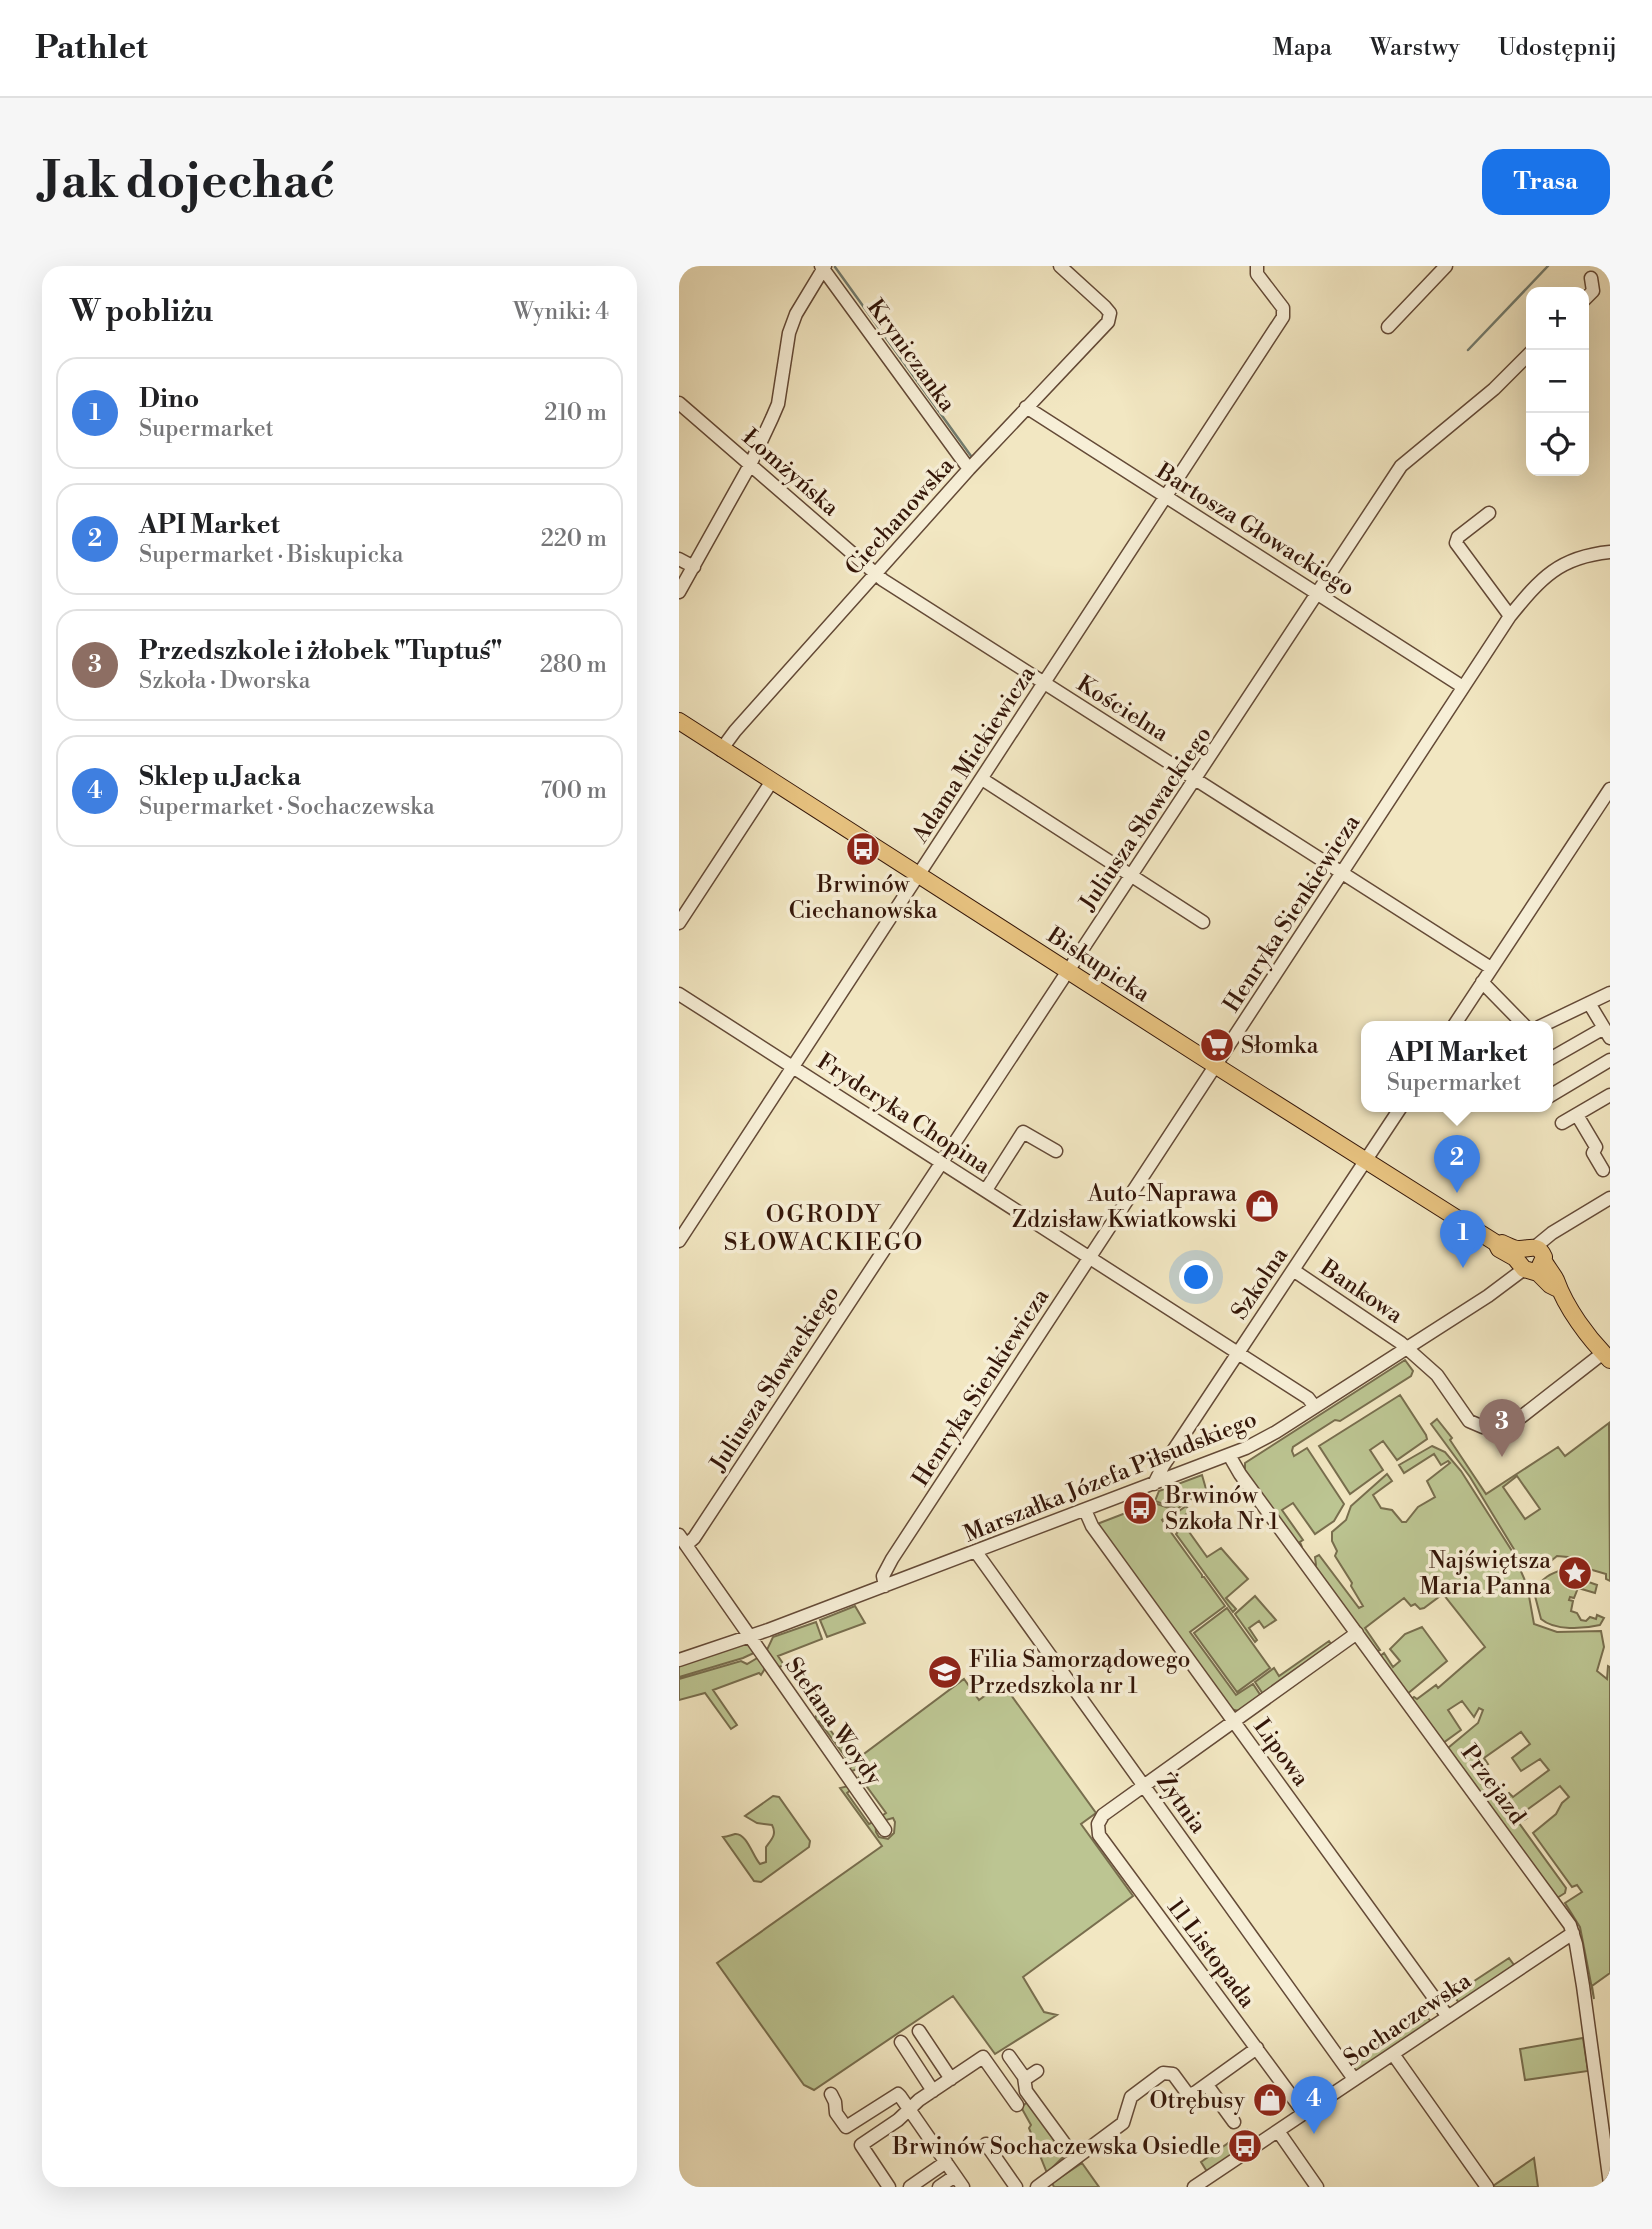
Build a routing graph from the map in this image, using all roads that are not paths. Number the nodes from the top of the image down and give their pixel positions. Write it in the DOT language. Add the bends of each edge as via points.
graph roads {
  1 [pos="1060,266"];
  2 [pos="1258,266"];
  3 [pos="1446,266"];
  4 [pos="823,267"];
  5 [pos="1591,278"];
  6 [pos="1589,295"];
  7 [pos="1388,327"];
  8 [pos="1526,357"];
  9 [pos="679,403"];
  10 [pos="1026,407"];
  11 [pos="750,465"];
  12 [pos="968,468"];
  13 [pos="1165,496"];
  14 [pos="1489,513"];
  15 [pos="1610,552"];
  16 [pos="679,559"];
  17 [pos="694,567"];
  18 [pos="875,573"];
  19 [pos="679,592"];
  20 [pos="1317,592"];
  21 [pos="1510,616"];
  22 [pos="1044,684"];
  23 [pos="1463,687"];
  24 [pos="679,721"];
  25 [pos="721,750"];
  26 [pos="982,779"];
  27 [pos="1195,779"];
  28 [pos="772,780"];
  29 [pos="1610,789"];
  30 [pos="1342,873"];
  31 [pos="920,875"];
  32 [pos="1130,875"];
  33 [pos="1203,922"];
  34 [pos="679,923"];
  35 [pos="1491,968"];
  36 [pos="1069,971"];
  37 [pos="1482,982"];
  38 [pos="1610,993"];
  39 [pos="679,994"];
  40 [pos="1590,1003"];
  41 [pos="1457,1021"];
  42 [pos="1520,1021"];
  43 [pos="1552,1021"];
  44 [pos="1607,1033"];
  45 [pos="1553,1058"];
  46 [pos="1610,1060"];
  47 [pos="1216,1066"];
  48 [pos="793,1067"];
  49 [pos="1553,1094"];
  50 [pos="1609,1098"];
  51 [pos="1398,1112"];
  52 [pos="1577,1115"];
  53 [pos="1562,1124"];
  54 [pos="1056,1151"];
  55 [pos="1366,1159"];
  56 [pos="943,1163"];
  57 [pos="1603,1170"];
  58 [pos="986,1190"];
  59 [pos="1610,1198"];
  60 [pos="679,1241"];
  61 [pos="1090,1258"];
  62 [pos="1532,1259"];
  63 [pos="1293,1270"];
  64 [pos="1406,1349"];
  65 [pos="1238,1353"];
  66 [pos="1607,1356"];
  67 [pos="1315,1408"];
  68 [pos="1229,1455"];
  69 [pos="1154,1484"];
  70 [pos="1085,1510"];
  71 [pos="683,1540"];
  72 [pos="976,1552"];
  73 [pos="885,1586"];
  74 [pos="1357,1633"];
  75 [pos="751,1636"];
  76 [pos="679,1660"];
  77 [pos="1234,1721"];
  78 [pos="1144,1786"];
  79 [pos="885,1830"];
  80 [pos="1573,1933"];
  81 [pos="1448,2017"];
  82 [pos="919,2031"];
  83 [pos="901,2042"];
  84 [pos="1257,2048"];
  85 [pos="1393,2054"];
  86 [pos="1009,2056"];
  87 [pos="1037,2071"];
  88 [pos="951,2079"];
  89 [pos="1025,2079"];
  90 [pos="1354,2079"];
  91 [pos="1207,2085"];
  92 [pos="933,2091"];
  93 [pos="831,2094"];
  94 [pos="1017,2105"];
  95 [pos="911,2109"];
  96 [pos="1304,2113"];
  97 [pos="1234,2122"];
  98 [pos="1278,2131"];
  99 [pos="986,2144"];
  100 [pos="1075,2158"];
  101 [pos="946,2162"];
  102 [pos="959,2181"];
  103 [pos="1610,2184"];
  104 [pos="889,2187"];
  105 [pos="910,2187"];
  106 [pos="939,2187"];
  107 [pos="1016,2187"];
  108 [pos="1037,2187"];
  109 [pos="1194,2187"];
  110 [pos="1317,2187"];
  111 [pos="1487,2187"];
  1 -- 10 [label="street, Ciechanowska" via="1105,307 1108,322"];
  2 -- 13 [label="street, Adama Mickiewicza" via="1257,274 1283,308 1283,317"];
  3 -- 7 [label="street"];
  4 -- 11 [label="street" via="796,314 778,404"];
  4 -- 12 [label="street, Kryniczanka"];
  5 -- 6 [label="street" via="1593,291"];
  8 -- 20 [label="street, Juliusza Słowackiego" via="1401,466"];
  9 -- 11 [label="street, Łomżyńska"];
  10 -- 12 [label="street, Ciechanowska"];
  10 -- 13 [label="street, Bartosza Głowackiego"];
  11 -- 17 [label="street"];
  11 -- 18 [label="street, Łomżyńska"];
  12 -- 18 [label="street, Ciechanowska"];
  13 -- 20 [label="street, Bartosza Głowackiego"];
  13 -- 22 [label="street, Adama Mickiewicza"];
  14 -- 21 [label="street" via="1456,543"];
  15 -- 21 [label="street, Henryka Sienkiewicza" via="1563,564"];
  16 -- 17 [label="street"];
  17 -- 19 [label="street"];
  18 -- 22 [label="street, Kościelna"];
  18 -- 25 [label="street, Ciechanowska"];
  20 -- 23 [label="street, Bartosza Głowackiego"];
  20 -- 27 [label="street, Juliusza Słowackiego"];
  21 -- 23 [label="street, Henryka Sienkiewicza"];
  22 -- 26 [label="street, Adama Mickiewicza"];
  22 -- 27 [label="street, Kościelna"];
  23 -- 30 [label="street, Henryka Sienkiewicza"];
  24 -- 25 [label="main road, Biskupicka"];
  25 -- 28 [label="main road, Biskupicka"];
  26 -- 31 [label="street, Adama Mickiewicza"];
  26 -- 32 [label="street"];
  27 -- 30 [label="street, Kościelna"];
  27 -- 32 [label="street, Juliusza Słowackiego"];
  28 -- 31 [label="main road, Biskupicka"];
  28 -- 34 [label="street"];
  29 -- 35 [label="street"];
  30 -- 35 [label="street, Kościelna"];
  30 -- 47 [label="street, Henryka Sienkiewicza"];
  31 -- 36 [label="main road, Biskupicka"];
  31 -- 48 [label="street, Adama Mickiewicza"];
  32 -- 33 [label="street"];
  32 -- 36 [label="street, Juliusza Słowackiego"];
  35 -- 37 [label="street"];
  36 -- 47 [label="main road, Biskupicka"];
  36 -- 56 [label="street, Juliusza Słowackiego"];
  37 -- 41 [label="street"];
  37 -- 42 [label="street"];
  38 -- 40 [label="street"];
  39 -- 48 [label="street, Fryderyka Chopina"];
  40 -- 43 [label="street"];
  40 -- 44 [label="street"];
  44 -- 45 [label="street"];
  46 -- 49 [label="street"];
  47 -- 55 [label="main road, Biskupicka"];
  47 -- 61 [label="street, Henryka Sienkiewicza"];
  48 -- 56 [label="street, Fryderyka Chopina"];
  48 -- 60 [label="street, Adama Mickiewicza"];
  50 -- 52 [label="street"];
  51 -- 55 [label="street, Szkolna"];
  52 -- 53 [label="street"];
  52 -- 57 [label="street" via="1596,1147 1593,1153"];
  54 -- 58 [label="street" via="1024,1132"];
  55 -- 62 [label="main road, Biskupicka" via="1496,1243"];
  55 -- 63 [label="street, Szkolna"];
  56 -- 58 [label="street, Fryderyka Chopina"];
  56 -- 71 [label="street, Juliusza Słowackiego" via="694,1538"];
  58 -- 61 [label="street, Fryderyka Chopina"];
  59 -- 62 [label="street, Marszałka Józefa Piłsudskiego" via="1560,1230"];
  61 -- 65 [label="street, Fryderyka Chopina"];
  61 -- 73 [label="street, Henryka Sienkiewicza" via="892,1559 883,1576"];
  62 -- 64 [label="street, Marszałka Józefa Piłsudskiego" via="1488,1296"];
  62 -- 66 [label="main road, Biskupicka"];
  63 -- 64 [label="street, Bankowa"];
  63 -- 65 [label="street, Szkolna"];
  64 -- 66 [label="street, Bankowa" via="1437,1376 1469,1420 1487,1428 1519,1419"];
  64 -- 67 [label="street, Marszałka Józefa Piłsudskiego"];
  65 -- 67 [label="street, Fryderyka Chopina" via="1308,1398"];
  65 -- 69 [label="street, Szkolna"];
  67 -- 68 [label="street, Marszałka Józefa Piłsudskiego"];
  68 -- 69 [label="street, Marszałka Józefa Piłsudskiego"];
  68 -- 74 [label="street, Przejazd"];
  69 -- 70 [label="street, Marszałka Józefa Piłsudskiego"];
  70 -- 72 [label="street, Marszałka Józefa Piłsudskiego"];
  70 -- 77 [label="street, Lipowa"];
  71 -- 75 [label="street, Stefana Woydy"];
  72 -- 73 [label="street, Marszałka Józefa Piłsudskiego"];
  72 -- 78 [label="street, Żytnia"];
  73 -- 75 [label="street, Marszałka Józefa Piłsudskiego"];
  74 -- 77 [label="street"];
  74 -- 80 [label="street, Przejazd"];
  75 -- 76 [label="street, Marszałka Józefa Piłsudskiego"];
  75 -- 79 [label="street, Stefana Woydy"];
  77 -- 78 [label="street"];
  77 -- 81 [label="street, Lipowa"];
  78 -- 84 [label="street, 11 Listopada" via="1103,1815 1099,1835"];
  78 -- 90 [label="street, Żytnia"];
  80 -- 81 [label="street, Sochaczewska"];
  80 -- 103 [label="street, Przejazd"];
  81 -- 85 [label="street, Sochaczewska"];
  82 -- 88 [label="street"];
  83 -- 92 [label="street"];
  84 -- 91 [label="street"];
  84 -- 96 [label="street, 11 Listopada"];
  85 -- 90 [label="street, Sochaczewska"];
  85 -- 111 [label="street"];
  86 -- 89 [label="street"];
  87 -- 89 [label="street"];
  88 -- 92 [label="street"];
  88 -- 94 [label="street" via="983,2057"];
  89 -- 100 [label="street" via="1026,2091"];
  90 -- 96 [label="street, Sochaczewska"];
  91 -- 97 [label="street"];
  91 -- 100 [label="street" via="1189,2094 1173,2074 1163,2073 1131,2097 1123,2123"];
  92 -- 95 [label="street"];
  93 -- 95 [label="street" via="846,2127 898,2094"];
  95 -- 101 [label="street"];
  95 -- 104 [label="street" via="861,2145"];
  96 -- 98 [label="street, Sochaczewska"];
  98 -- 109 [label="street, Sochaczewska"];
  98 -- 110 [label="street"];
  99 -- 107 [label="street"];
  100 -- 108 [label="street"];
  101 -- 102 [label="street"];
  101 -- 105 [label="street"];
  102 -- 106 [label="street"];
}
